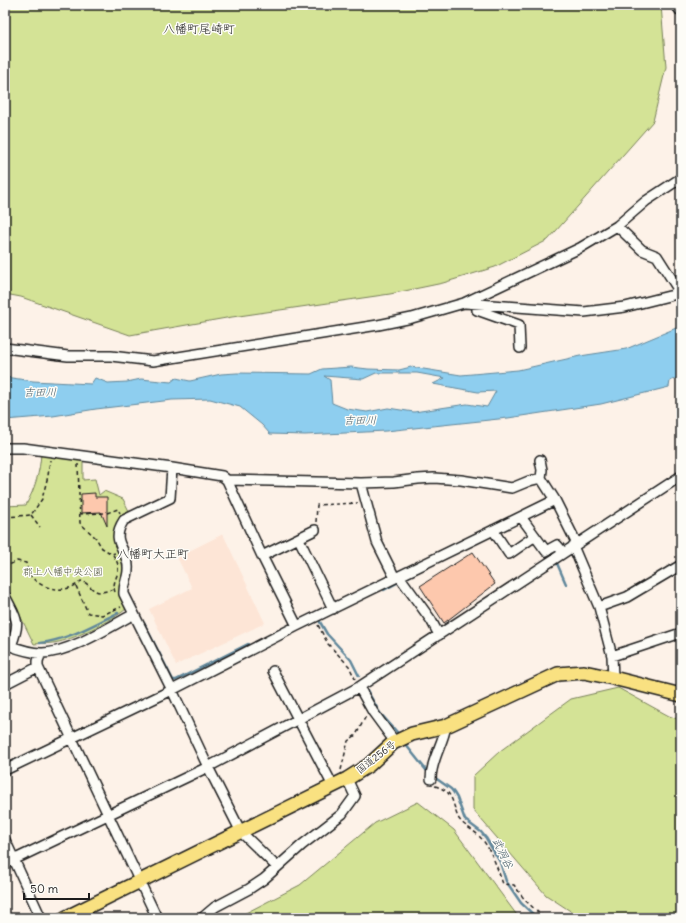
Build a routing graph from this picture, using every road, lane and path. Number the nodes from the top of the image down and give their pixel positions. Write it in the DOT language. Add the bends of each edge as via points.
graph roads {
  1 [pos="676,5"];
  2 [pos="681,12"];
  3 [pos="681,178"];
  4 [pos="617,226"];
  5 [pos="464,303"];
  6 [pos="477,304"];
  7 [pos="5,348"];
  8 [pos="520,348"];
  9 [pos="5,448"];
  10 [pos="51,452"];
  11 [pos="540,460"];
  12 [pos="78,463"];
  13 [pos="172,468"];
  14 [pos="681,476"];
  15 [pos="541,478"];
  16 [pos="227,480"];
  17 [pos="361,482"];
  18 [pos="555,500"];
  19 [pos="367,503"];
  20 [pos="79,514"];
  21 [pos="31,515"];
  22 [pos="5,517"];
  23 [pos="521,517"];
  24 [pos="124,520"];
  25 [pos="40,527"];
  26 [pos="315,530"];
  27 [pos="493,530"];
  28 [pos="535,536"];
  29 [pos="299,539"];
  30 [pos="575,545"];
  31 [pos="122,549"];
  32 [pos="563,552"];
  33 [pos="262,556"];
  34 [pos="5,562"];
  35 [pos="681,565"];
  36 [pos="397,577"];
  37 [pos="76,586"];
  38 [pos="113,589"];
  39 [pos="5,596"];
  40 [pos="129,604"];
  41 [pos="599,607"];
  42 [pos="333,609"];
  43 [pos="134,614"];
  44 [pos="314,618"];
  45 [pos="297,626"];
  46 [pos="681,633"];
  47 [pos="439,635"];
  48 [pos="8,645"];
  49 [pos="41,653"];
  50 [pos="612,656"];
  51 [pos="38,667"];
  52 [pos="273,671"];
  53 [pos="613,678"];
  54 [pos="5,684"];
  55 [pos="359,686"];
  56 [pos="172,690"];
  57 [pos="681,695"];
  58 [pos="371,708"];
  59 [pos="298,720"];
  60 [pos="446,726"];
  61 [pos="70,738"];
  62 [pos="395,742"];
  63 [pos="208,767"];
  64 [pos="5,770"];
  65 [pos="431,779"];
  66 [pos="339,783"];
  67 [pos="107,814"];
  68 [pos="241,832"];
  69 [pos="5,840"];
  70 [pos="9,862"];
  71 [pos="277,867"];
  72 [pos="140,882"];
  73 [pos="41,918"];
  74 [pos="65,918"];
  75 [pos="156,918"];
  76 [pos="202,918"];
  77 [pos="544,918"];
  1 -- 2 [label="street"];
  3 -- 4 [label="street" via="646,201"];
  4 -- 5 [label="street" via="580,248"];
  4 -- 6 [label="street" via="642,250 657,256 678,289 673,296 625,307 584,312"];
  5 -- 6 [label="street"];
  5 -- 7 [label="street" via="378,325 153,361 111,356 68,356"];
  6 -- 8 [label="street" via="477,310 519,324"];
  9 -- 10 [label="street"];
  10 -- 13 [label="street"];
  10 -- 21 [label="path" via="42,499"];
  11 -- 15 [label="street"];
  12 -- 20 [label="path"];
  13 -- 16 [label="street" via="222,476"];
  13 -- 24 [label="street" via="170,498"];
  14 -- 30 [label="street"];
  15 -- 17 [label="street" via="512,488 434,478"];
  15 -- 18 [label="street"];
  16 -- 17 [label="street"];
  16 -- 33 [label="street"];
  17 -- 19 [label="street"];
  18 -- 23 [label="street"];
  18 -- 30 [label="street"];
  19 -- 26 [label="path" via="317,505"];
  19 -- 36 [label="street" via="377,542"];
  20 -- 24 [label="path" via="107,513 118,509"];
  20 -- 31 [label="path" via="80,523 96,538 102,548 112,554"];
  21 -- 22 [label="path"];
  21 -- 25 [label="path"];
  23 -- 27 [label="street"];
  23 -- 28 [label="street"];
  24 -- 31 [label="street" via="118,533"];
  26 -- 29 [label="street"];
  27 -- 28 [label="street" via="509,554"];
  27 -- 36 [label="street"];
  28 -- 32 [label="street" via="546,551 557,545"];
  29 -- 33 [label="street"];
  29 -- 42 [label="street"];
  30 -- 32 [label="street"];
  30 -- 41 [label="street"];
  31 -- 40 [label="street" via="128,563 123,587"];
  32 -- 47 [label="street"];
  33 -- 45 [label="street"];
  34 -- 37 [label="path" via="9,565 17,562 26,563 29,574 36,582 47,587 59,590"];
  35 -- 41 [label="street" via="627,597"];
  36 -- 42 [label="street"];
  36 -- 47 [label="street" via="431,620"];
  37 -- 38 [label="path" via="85,582 100,592"];
  37 -- 40 [label="path" via="88,613 102,615"];
  39 -- 48 [label="street" via="17,621 17,630"];
  40 -- 43 [label="street"];
  41 -- 50 [label="street"];
  42 -- 44 [label="street"];
  43 -- 49 [label="street" via="74,645"];
  43 -- 56 [label="street"];
  44 -- 45 [label="street"];
  44 -- 55 [label="path" via="328,644 349,666"];
  45 -- 56 [label="street"];
  46 -- 50 [label="street"];
  47 -- 55 [label="street"];
  48 -- 49 [label="street"];
  49 -- 51 [label="street"];
  50 -- 53 [label="street"];
  51 -- 54 [label="street"];
  51 -- 61 [label="street"];
  52 -- 59 [label="street"];
  53 -- 57 [label="highway, 国道256号"];
  53 -- 60 [label="highway, 国道256号" via="584,672 558,674"];
  55 -- 58 [label="street"];
  55 -- 59 [label="street"];
  56 -- 61 [label="street"];
  56 -- 63 [label="street"];
  58 -- 62 [label="street"];
  58 -- 66 [label="path" via="356,735 348,741"];
  59 -- 63 [label="street"];
  59 -- 66 [label="street"];
  60 -- 62 [label="highway, 国道256号" via="412,734"];
  60 -- 65 [label="street" via="431,768"];
  61 -- 64 [label="street"];
  61 -- 67 [label="street"];
  62 -- 66 [label="highway, 国道256号" via="369,765"];
  63 -- 67 [label="street"];
  63 -- 68 [label="street"];
  65 -- 77 [label="path" via="434,785 452,798 460,820 484,843 503,884 514,885 524,900"];
  66 -- 68 [label="highway, 国道256号"];
  66 -- 71 [label="street" via="354,796 342,814"];
  67 -- 70 [label="street"];
  67 -- 72 [label="street"];
  68 -- 71 [label="street"];
  68 -- 72 [label="highway, 国道256号"];
  69 -- 70 [label="street"];
  70 -- 73 [label="street"];
  71 -- 76 [label="street" via="264,879 215,907"];
  72 -- 74 [label="highway, 国道256号"];
  72 -- 75 [label="street"];
}
